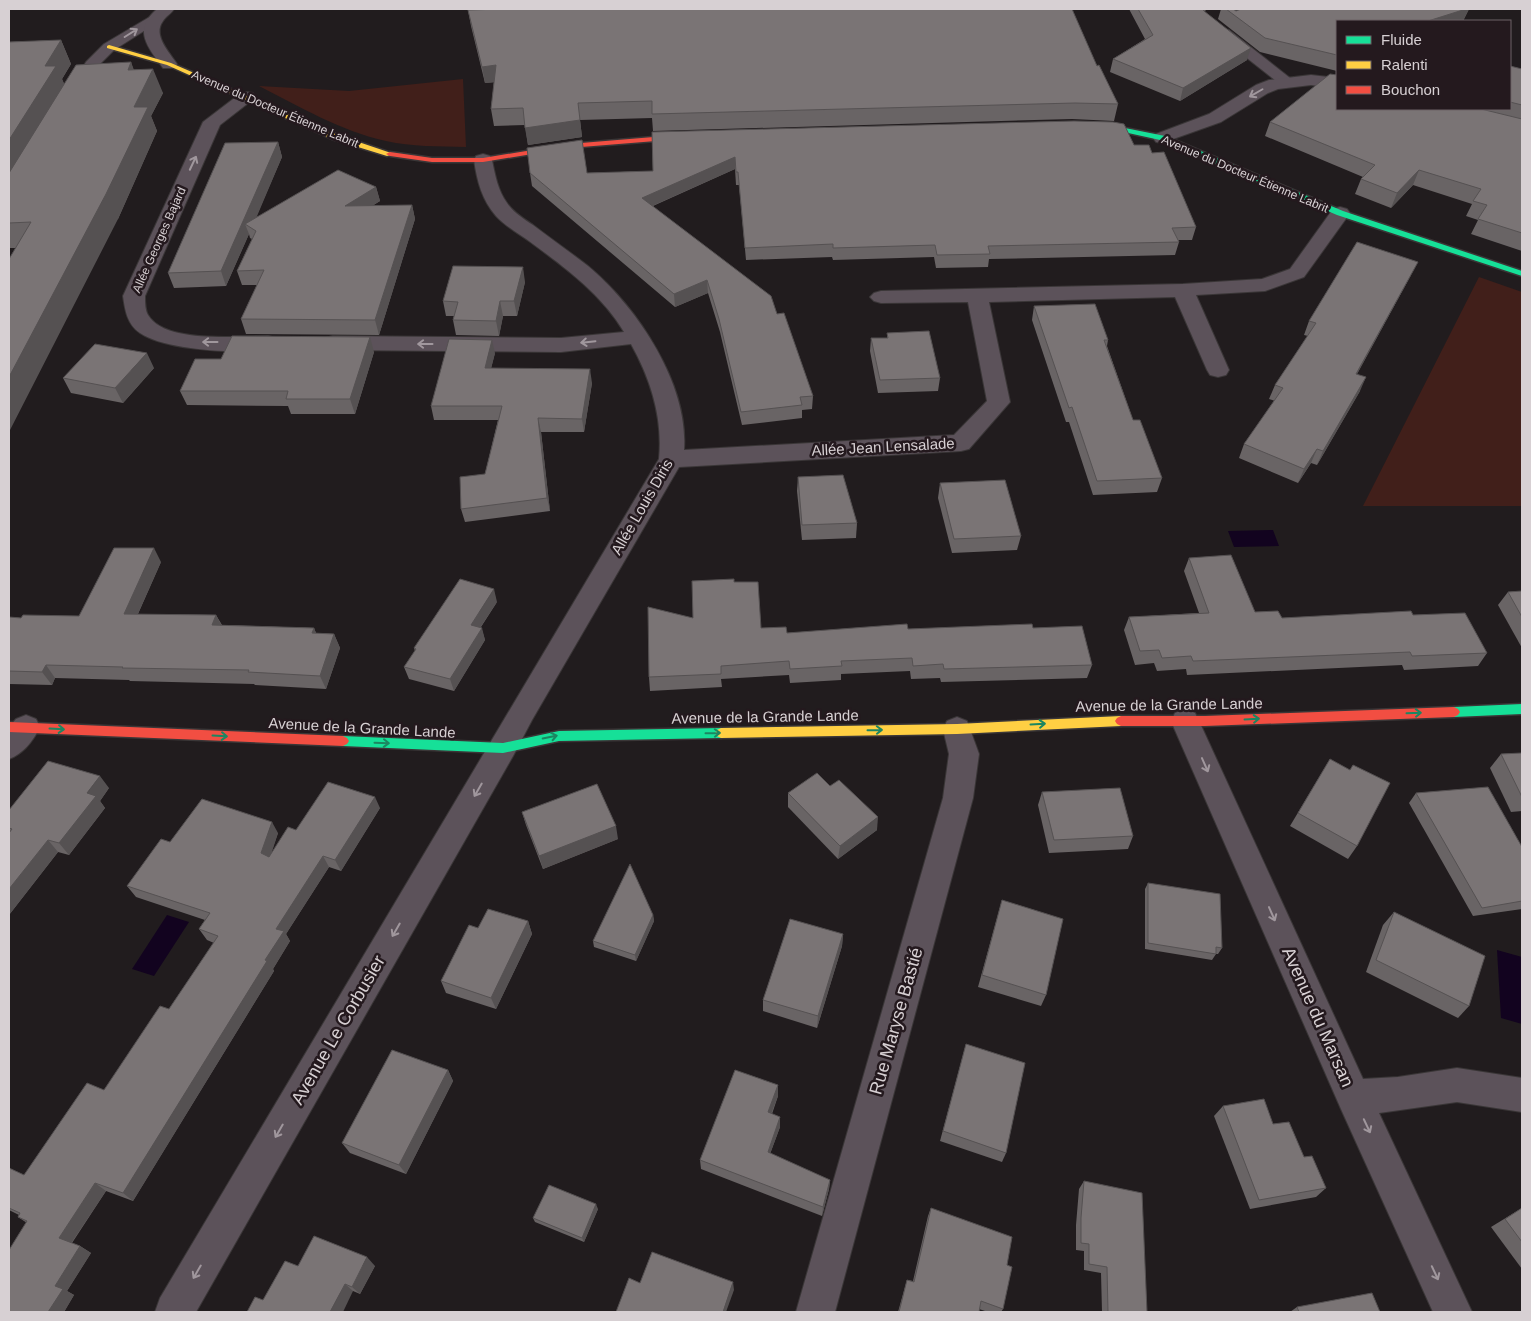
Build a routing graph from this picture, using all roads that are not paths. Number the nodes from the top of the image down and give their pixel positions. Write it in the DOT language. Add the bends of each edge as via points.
graph roads {
  1 [pos="166,9"];
  2 [pos="153,20"];
  3 [pos="1215,26"];
  4 [pos="108,47"];
  5 [pos="170,64"];
  6 [pos="1285,81"];
  7 [pos="1336,83"];
  8 [pos="247,97"];
  9 [pos="65,108"];
  10 [pos="1082,126"];
  11 [pos="697,136"];
  12 [pos="1162,138"];
  13 [pos="483,160"];
  14 [pos="1340,213"];
  15 [pos="1522,274"];
  16 [pos="1183,290"];
  17 [pos="978,296"];
  18 [pos="881,297"];
  19 [pos="636,337"];
  20 [pos="285,343"];
  21 [pos="315,343"];
  22 [pos="1218,370"];
  23 [pos="671,459"];
  24 [pos="1522,709"];
  25 [pos="1185,721"];
  26 [pos="957,729"];
  27 [pos="14,734"];
  28 [pos="503,748"];
  29 [pos="1522,1095"];
  30 [pos="1353,1096"];
  31 [pos="174,1312"];
  32 [pos="815,1312"];
  33 [pos="1452,1312"];
  1 -- 2 [label="street"];
  4 -- 2 [label="lane, one-way"];
  2 -- 5 [label="street" via="150,30"];
  3 -- 6 [label="lane"];
  4 -- 5 [label="street, Avenue du Docteur Étienne Labrit"];
  4 -- 9 [label="lane" via="91,65"];
  5 -- 8 [label="street, Avenue du Docteur Étienne Labrit"];
  6 -- 7 [label="street"];
  6 -- 12 [label="street, one-way" via="1262,89 1215,118"];
  8 -- 13 [label="street, Avenue du Docteur Étienne Labrit" via="335,137 388,154 432,160"];
  20 -- 8 [label="street, Allée Georges Bajard, one-way" via="196,342 170,338 147,330 135,317 132,307 134,296 212,122"];
  10 -- 12 [label="street, Avenue du Docteur Étienne Labrit" via="1110,127"];
  11 -- 13 [label="street, Avenue du Docteur Étienne Labrit" via="569,146"];
  12 -- 14 [label="street, Avenue du Docteur Étienne Labrit"];
  13 -- 19 [label="street, Allée Louis Diris" via="488,186 504,213 603,291"];
  14 -- 15 [label="street, Avenue du Docteur Étienne Labrit"];
  14 -- 16 [label="street" via="1297,273 1265,285"];
  16 -- 17 [label="street"];
  16 -- 22 [label="street"];
  17 -- 18 [label="street"];
  17 -- 23 [label="street, Allée Jean Lensalade" via="999,402 961,443"];
  19 -- 21 [label="street, one-way" via="561,345"];
  19 -- 23 [label="street, Allée Louis Diris" via="666,395 673,429"];
  23 -- 28 [label="street, Allée Louis Diris"];
  25 -- 24 [label="street, Avenue de la Grande Lande, one-way"];
  26 -- 25 [label="street, Avenue de la Grande Lande, one-way"];
  25 -- 30 [label="street, Avenue du Marsan, one-way"];
  28 -- 26 [label="street, Avenue de la Grande Lande, one-way" via="559,736"];
  26 -- 32 [label="street, Rue Maryse Bastié" via="964,754 958,798"];
  27 -- 28 [label="street, Avenue de la Grande Lande, one-way"];
  28 -- 31 [label="street, Avenue Le Corbusier, one-way"];
  29 -- 30 [label="street" via="1457,1085 1398,1094"];
  30 -- 33 [label="street, Avenue du Marsan, one-way"];
}
